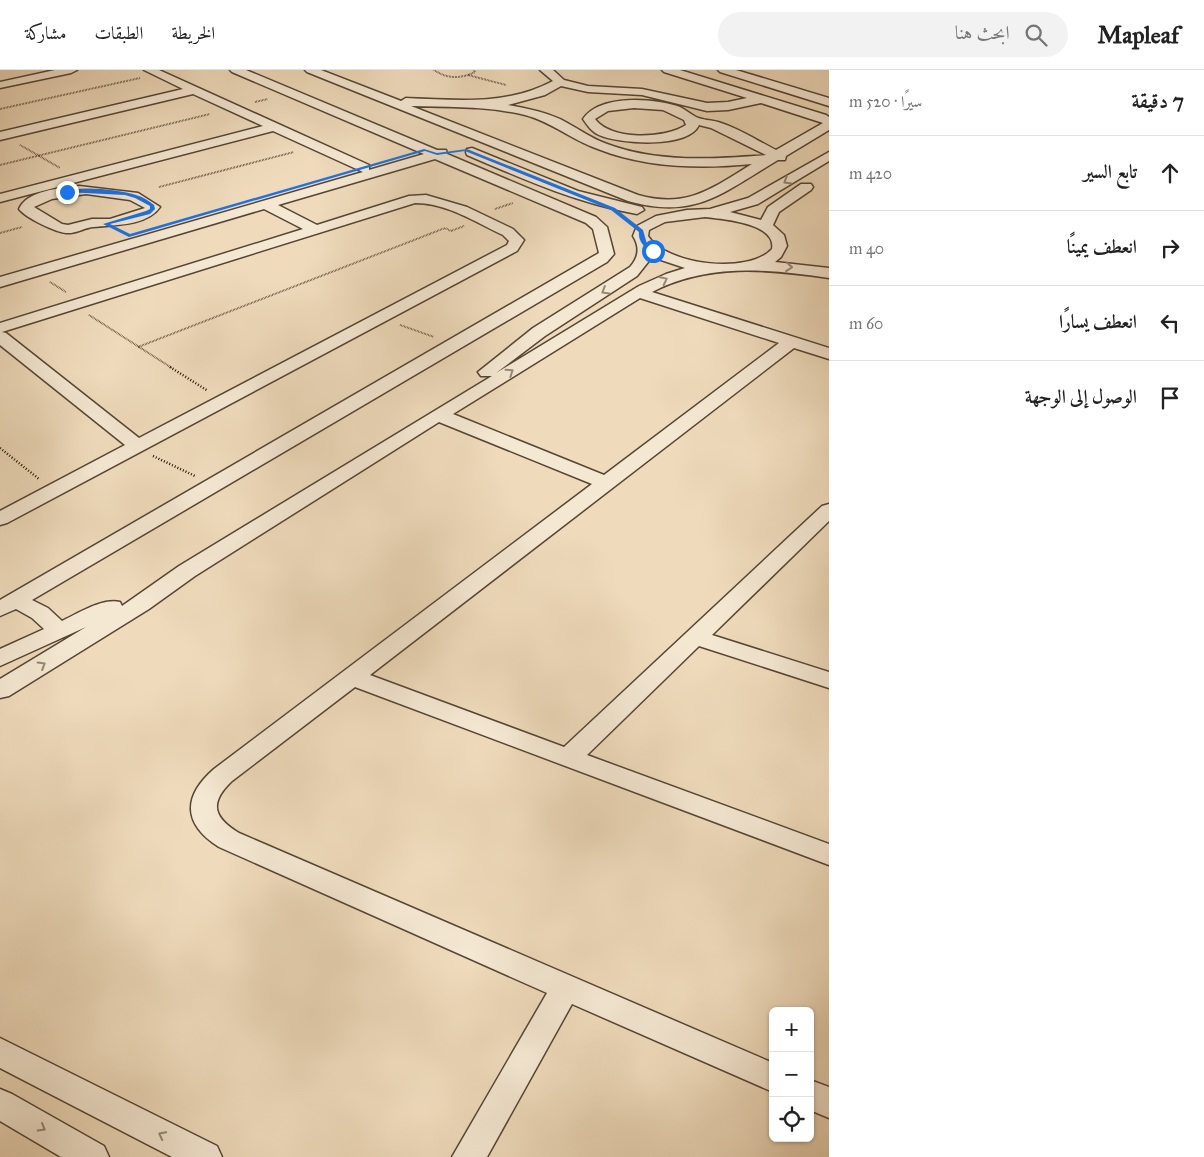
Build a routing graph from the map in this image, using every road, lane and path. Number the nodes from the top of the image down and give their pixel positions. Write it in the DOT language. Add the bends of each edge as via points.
graph roads {
  1 [pos="70,70"];
  2 [pos="236,70"];
  3 [pos="311,70"];
  4 [pos="434,70"];
  5 [pos="474,70"];
  6 [pos="546,70"];
  7 [pos="668,70"];
  8 [pos="724,70"];
  9 [pos="154,72"];
  10 [pos="468,76"];
  11 [pos="559,82"];
  12 [pos="0,85"];
  13 [pos="194,90"];
  14 [pos="291,93"];
  15 [pos="540,97"];
  16 [pos="761,99"];
  17 [pos="390,101"];
  18 [pos="681,101"];
  19 [pos="829,102"];
  20 [pos="478,104"];
  21 [pos="233,108"];
  22 [pos="0,109"];
  23 [pos="670,109"];
  24 [pos="559,111"];
  25 [pos="692,120"];
  26 [pos="591,124"];
  27 [pos="829,124"];
  28 [pos="274,127"];
  29 [pos="570,130"];
  30 [pos="2,136"];
  31 [pos="316,146"];
  32 [pos="446,148"];
  33 [pos="38,155"];
  34 [pos="829,156"];
  35 [pos="776,157"];
  36 [pos="0,164"];
  37 [pos="812,166"];
  38 [pos="364,168"];
  39 [pos="76,178"];
  40 [pos="822,178"];
  41 [pos="159,187"];
  42 [pos="535,196"];
  43 [pos="0,198"];
  44 [pos="266,204"];
  45 [pos="604,204"];
  46 [pos="706,213"];
  47 [pos="683,214"];
  48 [pos="474,216"];
  49 [pos="106,224"];
  50 [pos="22,227"];
  51 [pos="765,227"];
  52 [pos="316,230"];
  53 [pos="0,233"];
  54 [pos="129,236"];
  55 [pos="643,238"];
  56 [pos="790,250"];
  57 [pos="748,266"];
  58 [pos="718,268"];
  59 [pos="829,271"];
  60 [pos="35,272"];
  61 [pos="0,273"];
  62 [pos="0,282"];
  63 [pos="640,293"];
  64 [pos="78,304"];
  65 [pos="381,318"];
  66 [pos="0,328"];
  67 [pos="0,337"];
  68 [pos="792,342"];
  69 [pos="456,345"];
  70 [pos="138,346"];
  71 [pos="829,354"];
  72 [pos="223,401"];
  73 [pos="438,415"];
  74 [pos="136,447"];
  75 [pos="0,448"];
  76 [pos="606,483"];
  77 [pos="213,485"];
  78 [pos="53,491"];
  79 [pos="829,510"];
  80 [pos="0,519"];
  81 [pos="187,571"];
  82 [pos="8,605"];
  83 [pos="60,632"];
  84 [pos="695,637"];
  85 [pos="0,658"];
  86 [pos="351,677"];
  87 [pos="829,680"];
  88 [pos="0,690"];
  89 [pos="568,758"];
  90 [pos="829,855"];
  91 [pos="566,987"];
  92 [pos="0,1052"];
  93 [pos="769,1076"];
  94 [pos="814,1096"];
  95 [pos="829,1103"];
  96 [pos="0,1104"];
  97 [pos="92,1157"];
  98 [pos="205,1157"];
  99 [pos="469,1157"];
  1 -- 12 [label="street"];
  2 -- 14 [label="street"];
  3 -- 17 [label="street"];
  4 -- 10 [label="path" via="443,76"];
  5 -- 10 [label="path"];
  6 -- 11 [label="street"];
  7 -- 16 [label="street"];
  8 -- 19 [label="street"];
  9 -- 13 [label="street"];
  9 -- 22 [label="path"];
  10 -- 15 [label="path"];
  11 -- 15 [label="street"];
  11 -- 18 [label="street" via="588,89 642,92"];
  13 -- 21 [label="street"];
  13 -- 30 [label="street"];
  14 -- 21 [label="path"];
  14 -- 32 [label="street"];
  15 -- 20 [label="street"];
  16 -- 18 [label="street" via="718,107"];
  16 -- 27 [label="street" via="822,118"];
  17 -- 20 [label="street"];
  17 -- 35 [label="street" via="646,201 674,203 699,200"];
  18 -- 23 [label="street"];
  20 -- 29 [label="street" via="532,114"];
  21 -- 28 [label="street"];
  21 -- 33 [label="path"];
  23 -- 25 [label="street"];
  23 -- 26 [label="street" via="617,105 594,112 589,119"];
  24 -- 26 [label="street"];
  25 -- 26 [label="street" via="692,127 687,132 657,138 624,137 604,132"];
  25 -- 35 [label="street" via="715,125"];
  26 -- 29 [label="street"];
  27 -- 35 [label="street"];
  28 -- 31 [label="street"];
  28 -- 39 [label="street"];
  29 -- 35 [label="street" via="603,147 666,160 716,162"];
  30 -- 33 [label="path"];
  31 -- 38 [label="street"];
  31 -- 41 [label="path"];
  32 -- 38 [label="street"];
  32 -- 42 [label="street"];
  32 -- 44 [label="street"];
  32 -- 45 [label="street"];
  33 -- 36 [label="path"];
  33 -- 39 [label="path"];
  34 -- 37 [label="street"];
  35 -- 37 [label="street"];
  37 -- 46 [label="street, one-way" via="753,201"];
  38 -- 54 [label="street"];
  39 -- 43 [label="street"];
  40 -- 51 [label="street" via="778,205"];
  42 -- 48 [label="path"];
  42 -- 69 [label="street" via="598,224 607,254 602,260"];
  44 -- 52 [label="street"];
  44 -- 60 [label="street"];
  45 -- 47 [label="street"];
  45 -- 55 [label="street" via="629,220"];
  46 -- 47 [label="street"];
  46 -- 51 [label="street" via="738,217"];
  47 -- 55 [label="street" via="647,225"];
  48 -- 52 [label="street" via="439,200 420,198"];
  48 -- 65 [label="street" via="512,235 517,240 515,246"];
  48 -- 70 [label="path" via="464,220 470,224 451,230 445,228"];
  49 -- 49 [label="street" via="61,228 26,207 36,200 86,190 133,196 154,207 148,212"];
  49 -- 54 [label="street"];
  50 -- 53 [label="path"];
  51 -- 56 [label="street"];
  52 -- 64 [label="street"];
  54 -- 61 [label="street"];
  55 -- 58 [label="street" via="665,258"];
  55 -- 73 [label="street, one-way" via="644,259 632,273 526,341"];
  56 -- 57 [label="street" via="779,250 773,256"];
  56 -- 59 [label="street"];
  57 -- 58 [label="street"];
  57 -- 59 [label="street, one-way"];
  63 -- 58 [label="street, one-way" via="677,274"];
  60 -- 62 [label="street"];
  60 -- 64 [label="path"];
  63 -- 68 [label="street"];
  73 -- 63 [label="street, one-way"];
  64 -- 66 [label="street"];
  64 -- 70 [label="path"];
  65 -- 69 [label="path"];
  65 -- 72 [label="street"];
  67 -- 74 [label="street"];
  68 -- 71 [label="street"];
  68 -- 76 [label="street"];
  69 -- 77 [label="street"];
  70 -- 72 [label="path"];
  72 -- 74 [label="street"];
  73 -- 76 [label="street"];
  73 -- 81 [label="street"];
  74 -- 77 [label="path"];
  74 -- 78 [label="street"];
  75 -- 78 [label="path"];
  76 -- 86 [label="street"];
  77 -- 82 [label="street"];
  78 -- 80 [label="street"];
  79 -- 84 [label="street"];
  81 -- 83 [label="street"];
  88 -- 81 [label="street, one-way" via="141,604"];
  82 -- 83 [label="street" via="40,613"];
  83 -- 85 [label="street"];
  84 -- 87 [label="street"];
  84 -- 89 [label="street"];
  86 -- 89 [label="street"];
  86 -- 91 [label="street" via="215,781 205,796 203,813 206,821 229,840"];
  89 -- 90 [label="street"];
  91 -- 93 [label="street"];
  91 -- 99 [label="street"];
  98 -- 92 [label="street, one-way"];
  94 -- 95 [label="street"];
  96 -- 97 [label="street, one-way"];
}
